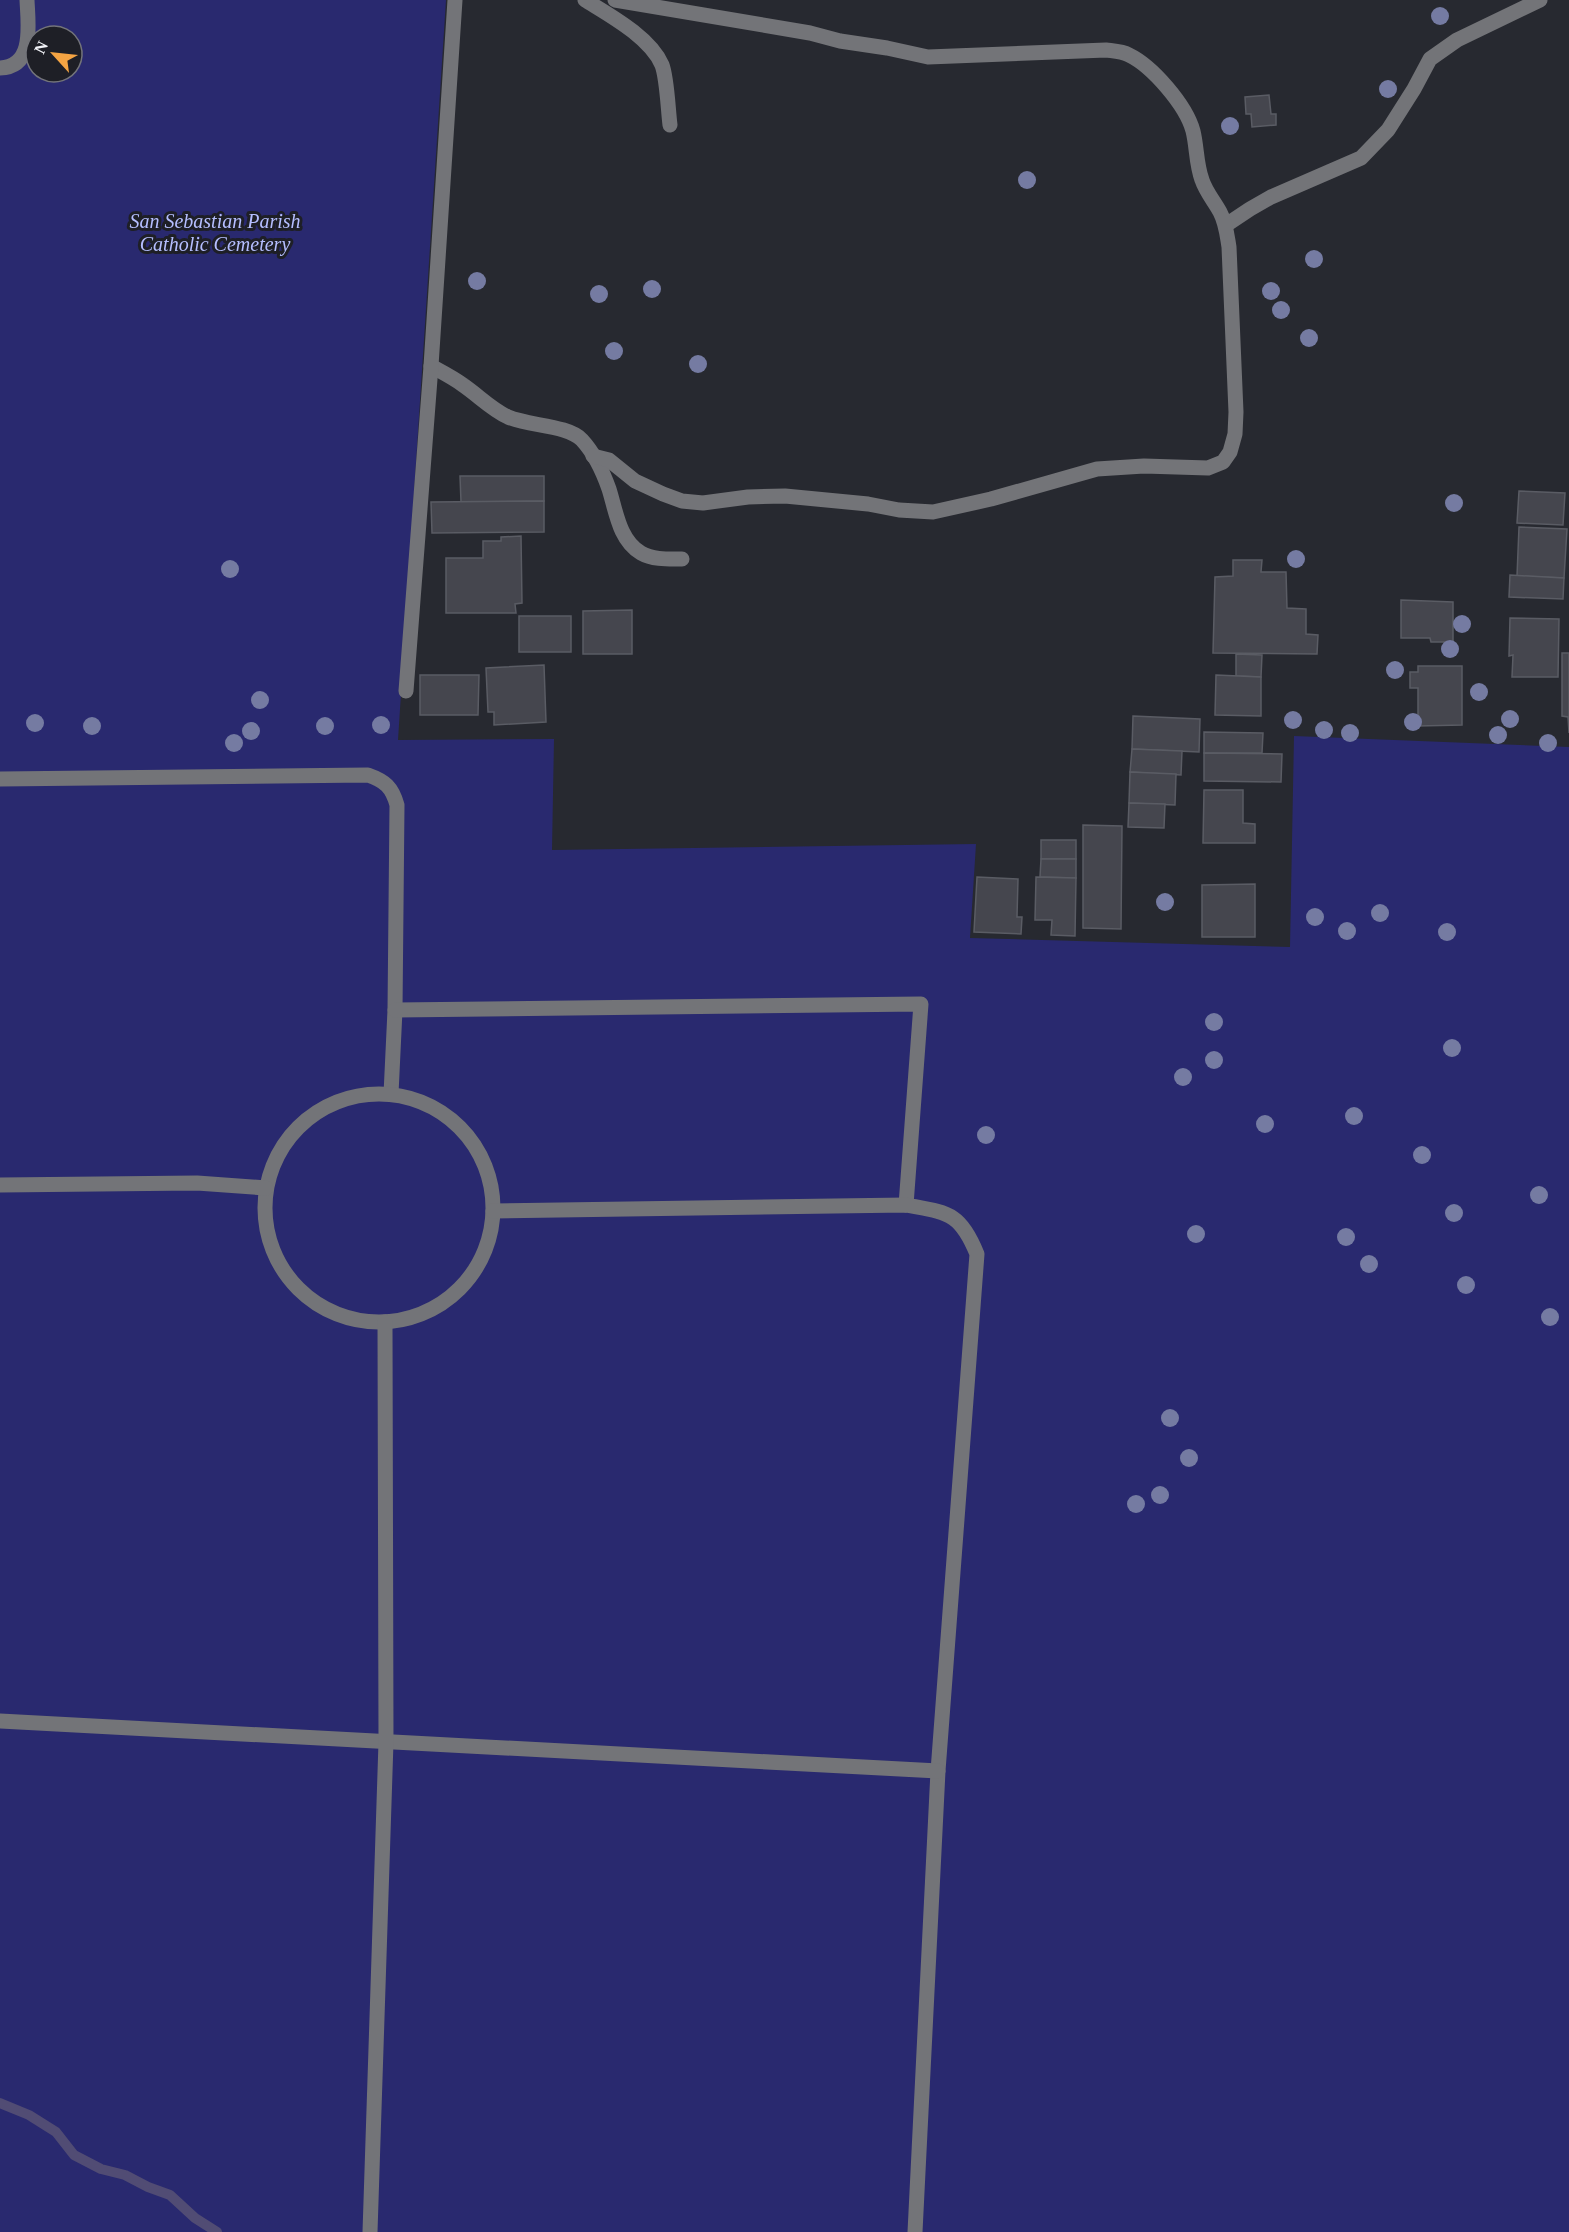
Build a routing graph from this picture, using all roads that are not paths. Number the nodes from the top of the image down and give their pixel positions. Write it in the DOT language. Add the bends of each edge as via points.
graph roads {
  1 [pos="27,0"];
  2 [pos="455,0"];
  3 [pos="585,0"];
  4 [pos="615,0"];
  5 [pos="1540,0"];
  6 [pos="0,68"];
  7 [pos="670,125"];
  8 [pos="1226,225"];
  9 [pos="432,366"];
  10 [pos="593,456"];
  11 [pos="682,559"];
  12 [pos="406,691"];
  13 [pos="0,779"];
  14 [pos="395,1010"];
  15 [pos="391,1094"];
  16 [pos="0,1185"];
  17 [pos="266,1188"];
  18 [pos="906,1204"];
  19 [pos="493,1211"];
  20 [pos="385,1323"];
  21 [pos="0,1721"];
  22 [pos="386,1742"];
  23 [pos="938,1771"];
  24 [pos="370,2232"];
  25 [pos="915,2232"];
  1 -- 6 [label="street" via="28,44 20,61"];
  2 -- 9 [label="street"];
  3 -- 7 [label="street" via="618,20 651,48 662,66"];
  4 -- 8 [label="street" via="928,57 1119,51 1155,74 1184,110 1193,129 1202,180"];
  5 -- 8 [label="street" via="1457,40 1430,59 1388,130 1360,158 1271,197"];
  8 -- 10 [label="street" via="1235,434 1223,462 1208,468 1097,469 991,500 918,512 785,496 703,503 682,501 635,481 609,460"];
  9 -- 10 [label="street" via="508,417 581,438"];
  9 -- 12 [label="street"];
  10 -- 11 [label="street" via="627,540 641,553 654,558"];
  13 -- 14 [label="street" via="368,775 382,780 393,790 397,805"];
  14 -- 15 [label="street"];
  14 -- 18 [label="street" via="921,1004"];
  15 -- 17 [label="street" via="357,1096 325,1107 297,1127 277,1155"];
  15 -- 19 [label="street" via="424,1102 453,1120 476,1146 489,1177"];
  16 -- 17 [label="street" via="197,1183"];
  17 -- 20 [label="street" via="265,1222 274,1256 293,1284 319,1306 351,1320"];
  18 -- 19 [label="street"];
  18 -- 23 [label="street" via="956,1219 968,1233 977,1254"];
  19 -- 20 [label="street" via="487,1244 471,1275 448,1299 418,1316"];
  20 -- 22 [label="street"];
  21 -- 22 [label="street"];
  22 -- 23 [label="street"];
  22 -- 24 [label="street"];
  23 -- 25 [label="street"];
}
